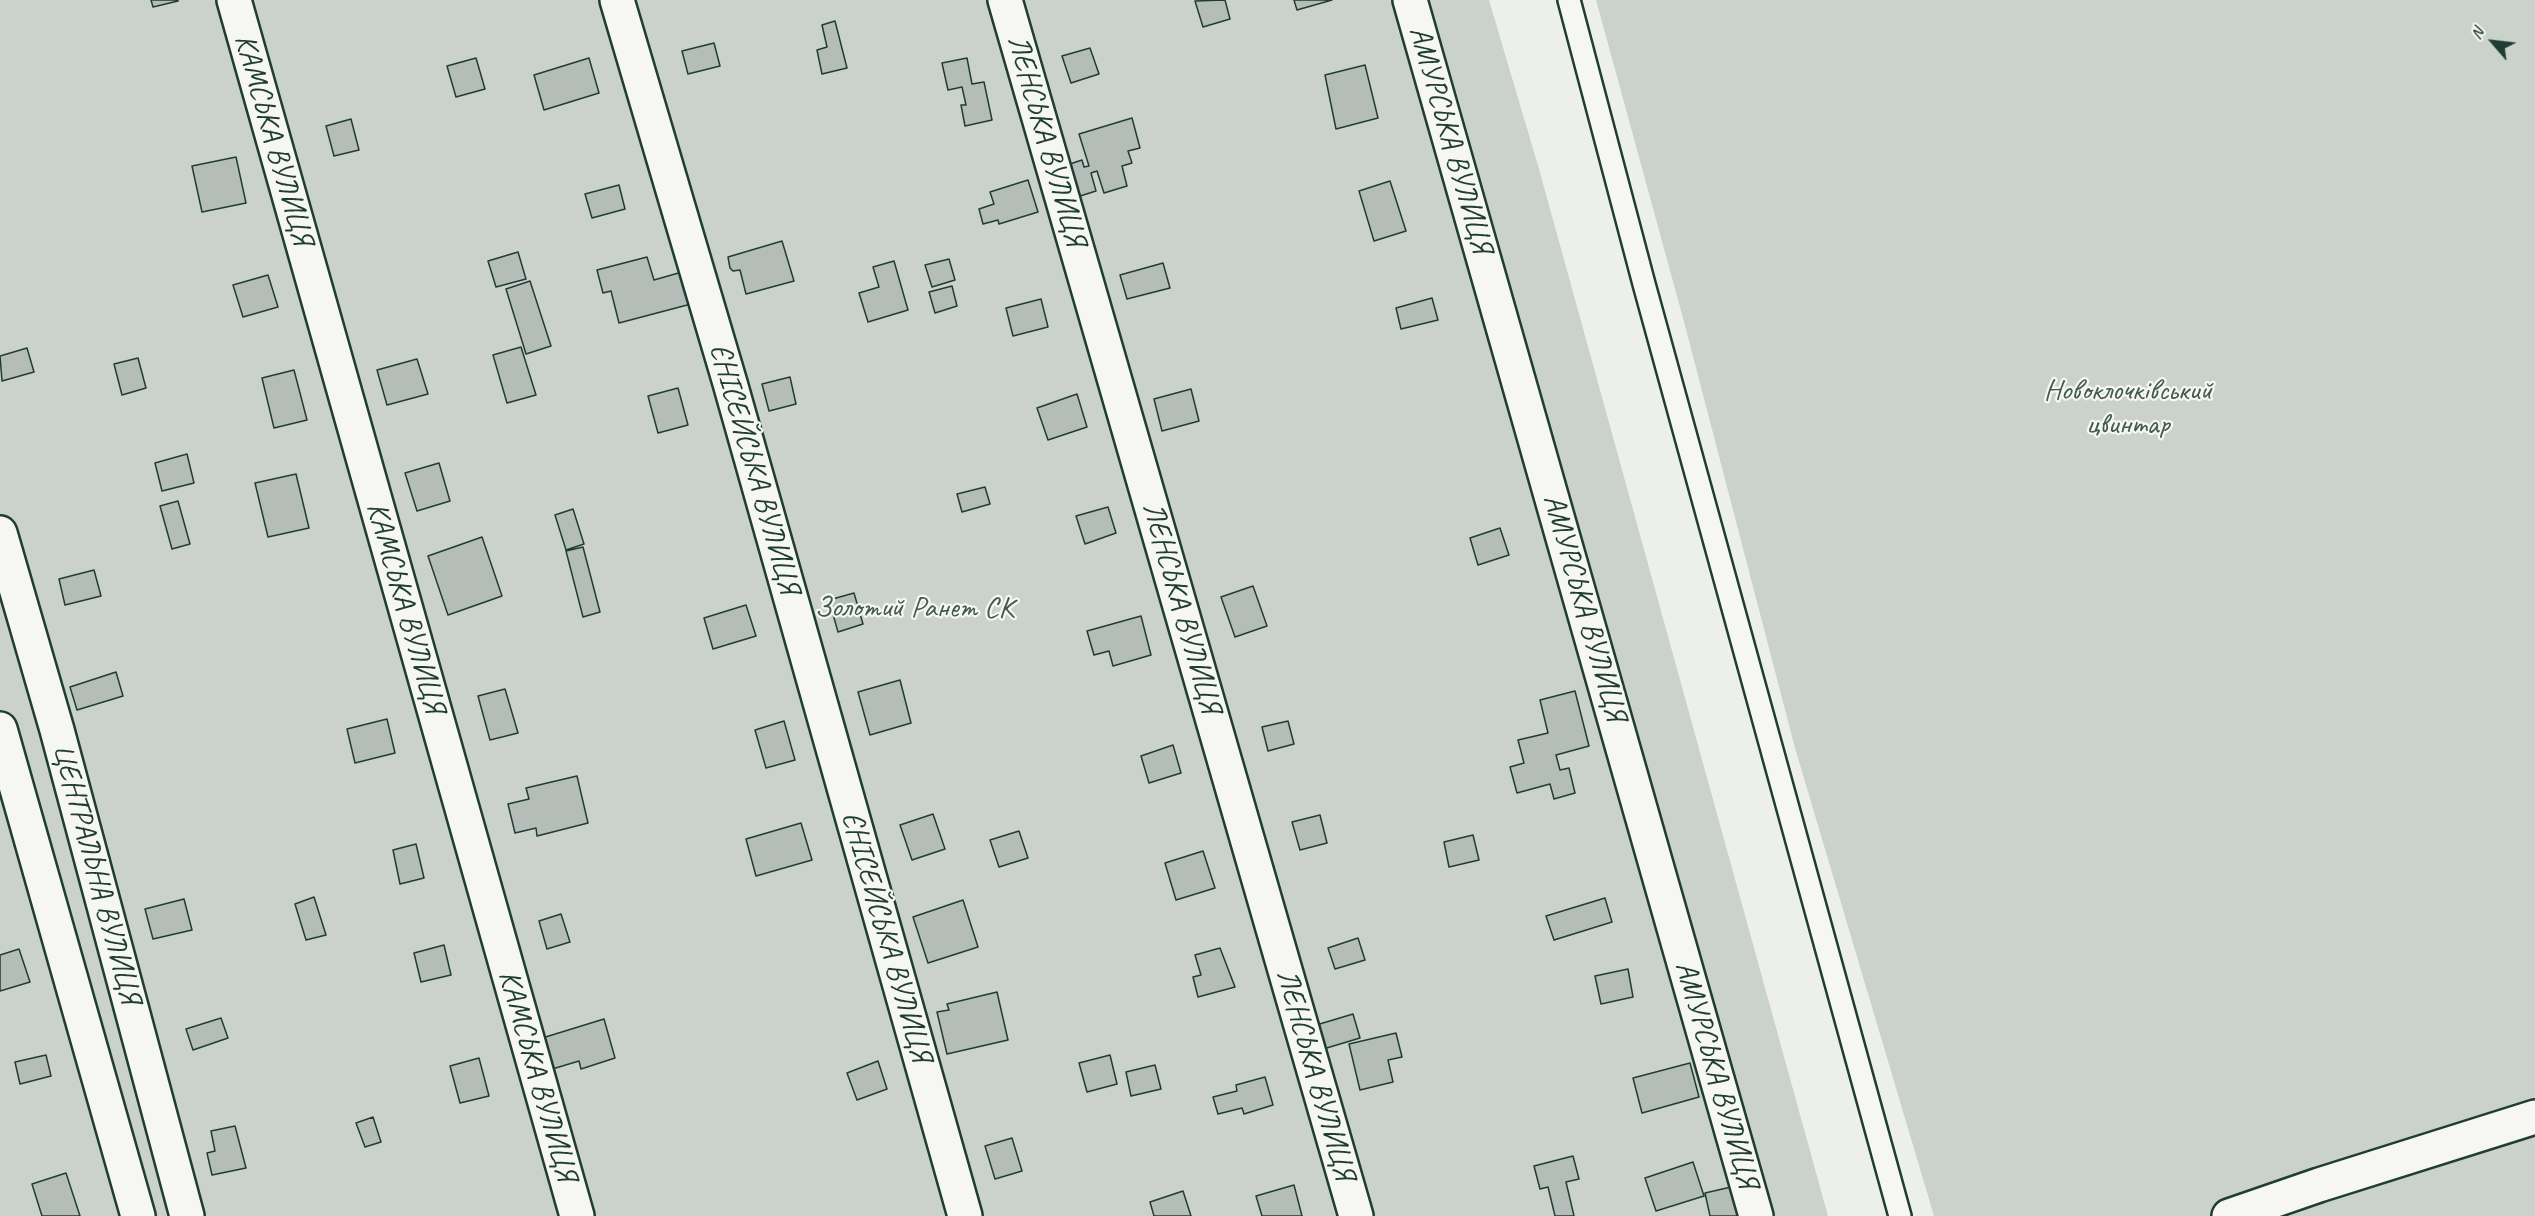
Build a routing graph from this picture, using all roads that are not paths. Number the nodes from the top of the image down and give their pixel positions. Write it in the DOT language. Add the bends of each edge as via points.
graph roads {
  1 [pos="234,0"];
  2 [pos="617,0"];
  3 [pos="1005,0"];
  4 [pos="1410,0"];
  5 [pos="1569,0"];
  6 [pos="0,533"];
  7 [pos="0,729"];
  8 [pos="2535,1117"];
  9 [pos="138,1216"];
  10 [pos="187,1216"];
  11 [pos="577,1216"];
  12 [pos="965,1216"];
  13 [pos="1356,1216"];
  14 [pos="1756,1216"];
  15 [pos="1900,1216"];
  16 [pos="2229,1216"];
  1 -- 11 [label="street, КАМСЬКА ВУЛИЦЯ"];
  2 -- 12 [label="street, ЄНІСЕЙСЬКА ВУЛИЦЯ" via="730,383"];
  3 -- 13 [label="street, ЛЕНСЬКА ВУЛИЦЯ"];
  4 -- 14 [label="street, АМУРСЬКА ВУЛИЦЯ"];
  5 -- 15 [label="lane"];
  6 -- 10 [label="street, ЦЕНТРАЛЬНА ВУЛИЦЯ"];
  7 -- 9 [label="street, ЦЕНТРАЛЬНА ВУЛИЦЯ"];
  8 -- 16 [label="street"];
}
